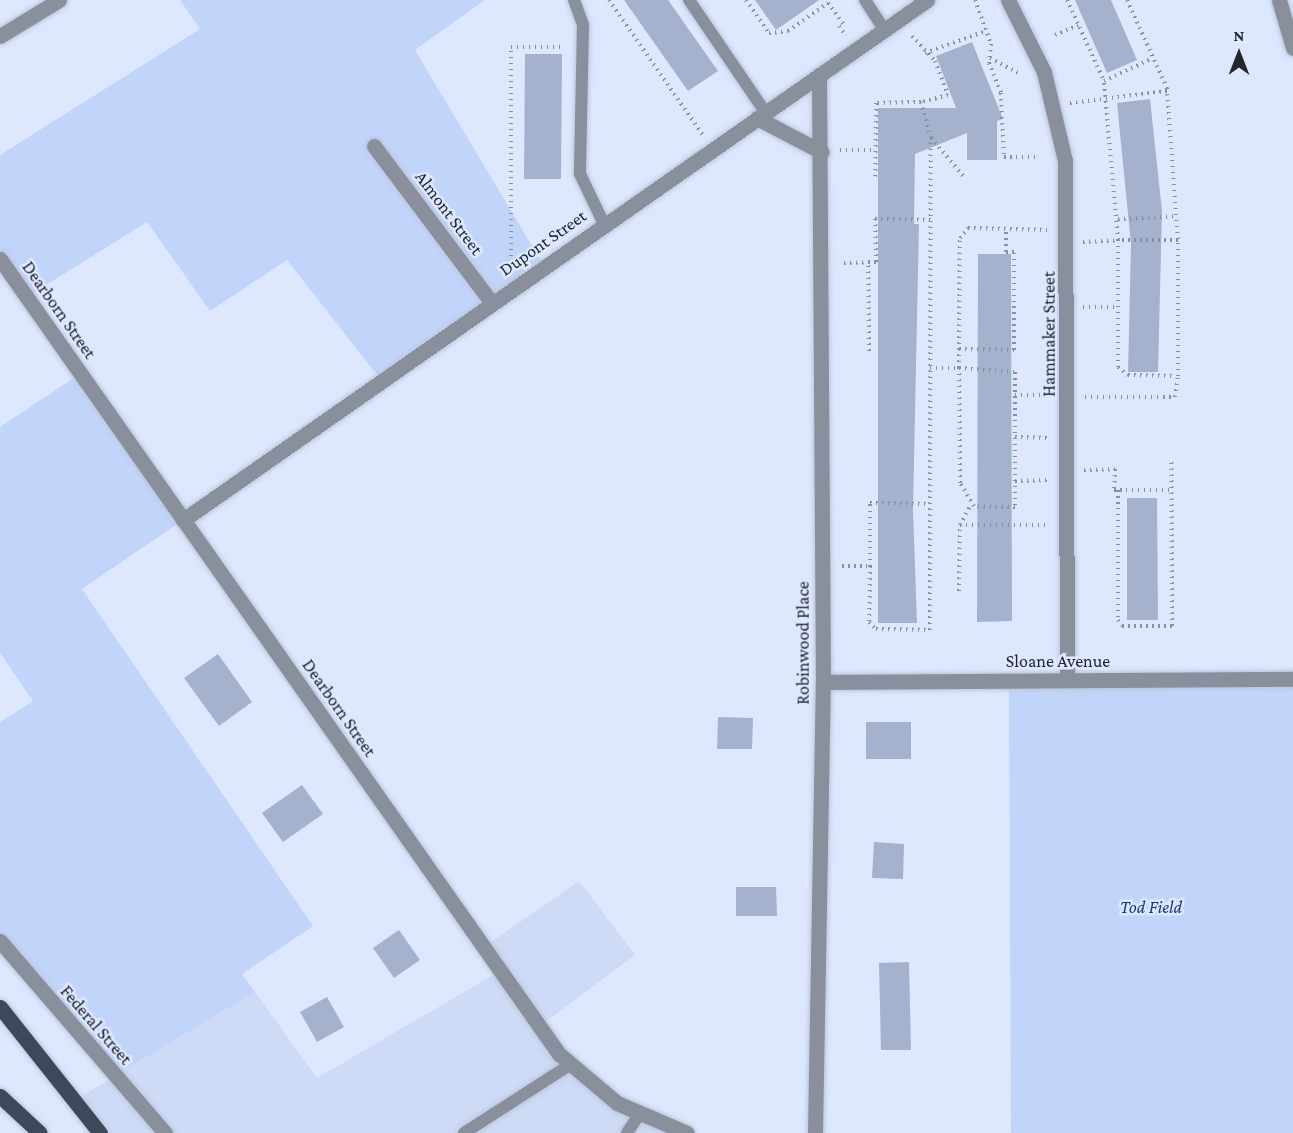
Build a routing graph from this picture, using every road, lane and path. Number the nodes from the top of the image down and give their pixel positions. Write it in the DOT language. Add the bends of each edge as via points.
graph roads {
  1 [pos="59,0"];
  2 [pos="574,0"];
  3 [pos="609,0"];
  4 [pos="689,0"];
  5 [pos="746,0"];
  6 [pos="865,0"];
  7 [pos="927,0"];
  8 [pos="975,0"];
  9 [pos="1008,0"];
  10 [pos="1067,0"];
  11 [pos="1127,0"];
  12 [pos="1279,0"];
  13 [pos="827,1"];
  14 [pos="843,24"];
  15 [pos="1078,25"];
  16 [pos="884,29"];
  17 [pos="986,31"];
  18 [pos="1055,35"];
  19 [pos="0,36"];
  20 [pos="912,36"];
  21 [pos="1293,48"];
  22 [pos="926,53"];
  23 [pos="570,58"];
  24 [pos="990,58"];
  25 [pos="1153,58"];
  26 [pos="1017,74"];
  27 [pos="819,75"];
  28 [pos="1104,81"];
  29 [pos="1167,91"];
  30 [pos="1108,97"];
  31 [pos="1081,100"];
  32 [pos="921,102"];
  33 [pos="761,115"];
  34 [pos="931,138"];
  35 [pos="374,146"];
  36 [pos="713,148"];
  37 [pos="875,150"];
  38 [pos="822,152"];
  39 [pos="1038,157"];
  40 [pos="965,178"];
  41 [pos="875,181"];
  42 [pos="1178,216"];
  43 [pos="1118,219"];
  44 [pos="932,220"];
  45 [pos="604,224"];
  46 [pos="1006,229"];
  47 [pos="1067,230"];
  48 [pos="1118,240"];
  49 [pos="1178,240"];
  50 [pos="1096,242"];
  51 [pos="511,256"];
  52 [pos="0,259"];
  53 [pos="868,262"];
  54 [pos="844,263"];
  55 [pos="492,303"];
  56 [pos="1096,307"];
  57 [pos="1118,307"];
  58 [pos="959,350"];
  59 [pos="869,351"];
  60 [pos="930,368"];
  61 [pos="959,368"];
  62 [pos="1175,376"];
  63 [pos="1015,394"];
  64 [pos="1068,394"];
  65 [pos="1096,397"];
  66 [pos="1015,437"];
  67 [pos="1069,438"];
  68 [pos="1171,459"];
  69 [pos="1098,469"];
  70 [pos="1069,480"];
  71 [pos="1015,481"];
  72 [pos="1118,490"];
  73 [pos="1172,490"];
  74 [pos="930,504"];
  75 [pos="971,504"];
  76 [pos="183,520"];
  77 [pos="960,525"];
  78 [pos="1069,525"];
  79 [pos="852,566"];
  80 [pos="870,566"];
  81 [pos="959,591"];
  82 [pos="1293,679"];
  83 [pos="1067,680"];
  84 [pos="823,682"];
  85 [pos="0,941"];
  86 [pos="0,1007"];
  87 [pos="571,1064"];
  88 [pos="0,1096"];
  89 [pos="640,1113"];
  90 [pos="40,1133"];
  91 [pos="100,1133"];
  92 [pos="165,1133"];
  93 [pos="464,1133"];
  94 [pos="627,1133"];
  95 [pos="687,1133"];
  96 [pos="815,1133"];
  1 -- 19 [label="street"];
  2 -- 45 [label="lane" via="583,25 580,174"];
  3 -- 36 [label="path"];
  4 -- 33 [label="lane"];
  5 -- 13 [label="path" via="769,33 788,31"];
  6 -- 16 [label="lane"];
  7 -- 16 [label="street, Dupont Street"];
  8 -- 17 [label="path"];
  9 -- 47 [label="street, Hammaker Street" via="1026,31 1056,111 1065,161"];
  10 -- 15 [label="path"];
  11 -- 25 [label="path"];
  12 -- 21 [label="street"];
  13 -- 14 [label="path"];
  15 -- 18 [label="path"];
  15 -- 28 [label="path"];
  16 -- 27 [label="street, Dupont Street"];
  17 -- 22 [label="path"];
  17 -- 24 [label="path"];
  20 -- 22 [label="path"];
  22 -- 32 [label="path" via="935,61 948,95"];
  23 -- 51 [label="path" via="570,47 511,47"];
  24 -- 26 [label="path"];
  24 -- 39 [label="path" via="1003,104 1004,157"];
  25 -- 28 [label="path"];
  25 -- 29 [label="path"];
  27 -- 33 [label="street, Dupont Street"];
  27 -- 38 [label="street, Robinwood Place"];
  28 -- 30 [label="path"];
  29 -- 30 [label="path"];
  29 -- 42 [label="path"];
  30 -- 31 [label="path"];
  30 -- 43 [label="path"];
  32 -- 34 [label="path"];
  32 -- 37 [label="path" via="876,103"];
  33 -- 36 [label="street, Dupont Street"];
  33 -- 38 [label="street"];
  34 -- 40 [label="path"];
  34 -- 44 [label="path"];
  35 -- 55 [label="street, Almont Street"];
  36 -- 45 [label="street, Dupont Street"];
  37 -- 38 [label="path"];
  37 -- 41 [label="path"];
  38 -- 84 [label="street, Robinwood Place"];
  42 -- 43 [label="path"];
  42 -- 49 [label="path"];
  43 -- 48 [label="path"];
  44 -- 53 [label="path" via="875,219 876,262"];
  44 -- 60 [label="path"];
  45 -- 55 [label="street, Dupont Street"];
  46 -- 47 [label="path"];
  46 -- 58 [label="path" via="968,228 960,238"];
  46 -- 58 [label="path" via="1006,252 1014,252 1014,350"];
  47 -- 64 [label="street, Hammaker Street"];
  48 -- 49 [label="path"];
  48 -- 50 [label="path"];
  48 -- 57 [label="path"];
  49 -- 62 [label="path"];
  52 -- 76 [label="street, Dearborn Street"];
  53 -- 54 [label="path"];
  53 -- 59 [label="path"];
  55 -- 76 [label="street, Dupont Street"];
  56 -- 57 [label="path"];
  57 -- 62 [label="path" via="1118,367 1128,375"];
  58 -- 61 [label="path"];
  60 -- 61 [label="path"];
  60 -- 74 [label="path"];
  61 -- 63 [label="path" via="1012,368"];
  61 -- 75 [label="path" via="960,483"];
  62 -- 65 [label="path" via="1175,397"];
  63 -- 64 [label="path"];
  63 -- 66 [label="path"];
  64 -- 67 [label="street, Hammaker Street"];
  66 -- 67 [label="path"];
  66 -- 71 [label="path"];
  67 -- 70 [label="street, Hammaker Street"];
  68 -- 73 [label="path"];
  69 -- 72 [label="path" via="1115,469 1114,490"];
  70 -- 71 [label="path"];
  70 -- 78 [label="street, Hammaker Street"];
  71 -- 75 [label="path" via="1015,507"];
  72 -- 73 [label="path"];
  72 -- 73 [label="path" via="1118,620 1122,626 1172,626"];
  74 -- 80 [label="path" via="870,503"];
  74 -- 80 [label="path" via="930,630 876,629 869,622"];
  75 -- 77 [label="path"];
  76 -- 87 [label="street, Dearborn Street"];
  77 -- 78 [label="path"];
  77 -- 81 [label="path"];
  78 -- 83 [label="street, Hammaker Street"];
  79 -- 80 [label="path"];
  82 -- 83 [label="street, Sloane Avenue"];
  83 -- 84 [label="street, Sloane Avenue"];
  84 -- 96 [label="street, Robinwood Place"];
  85 -- 92 [label="street, Federal Street"];
  86 -- 91 [label="main road"];
  87 -- 89 [label="street, Dearborn Street" via="617,1103"];
  87 -- 93 [label="lane"];
  88 -- 90 [label="main road"];
  89 -- 94 [label="lane"];
  89 -- 95 [label="street, Dearborn Street"];
}
